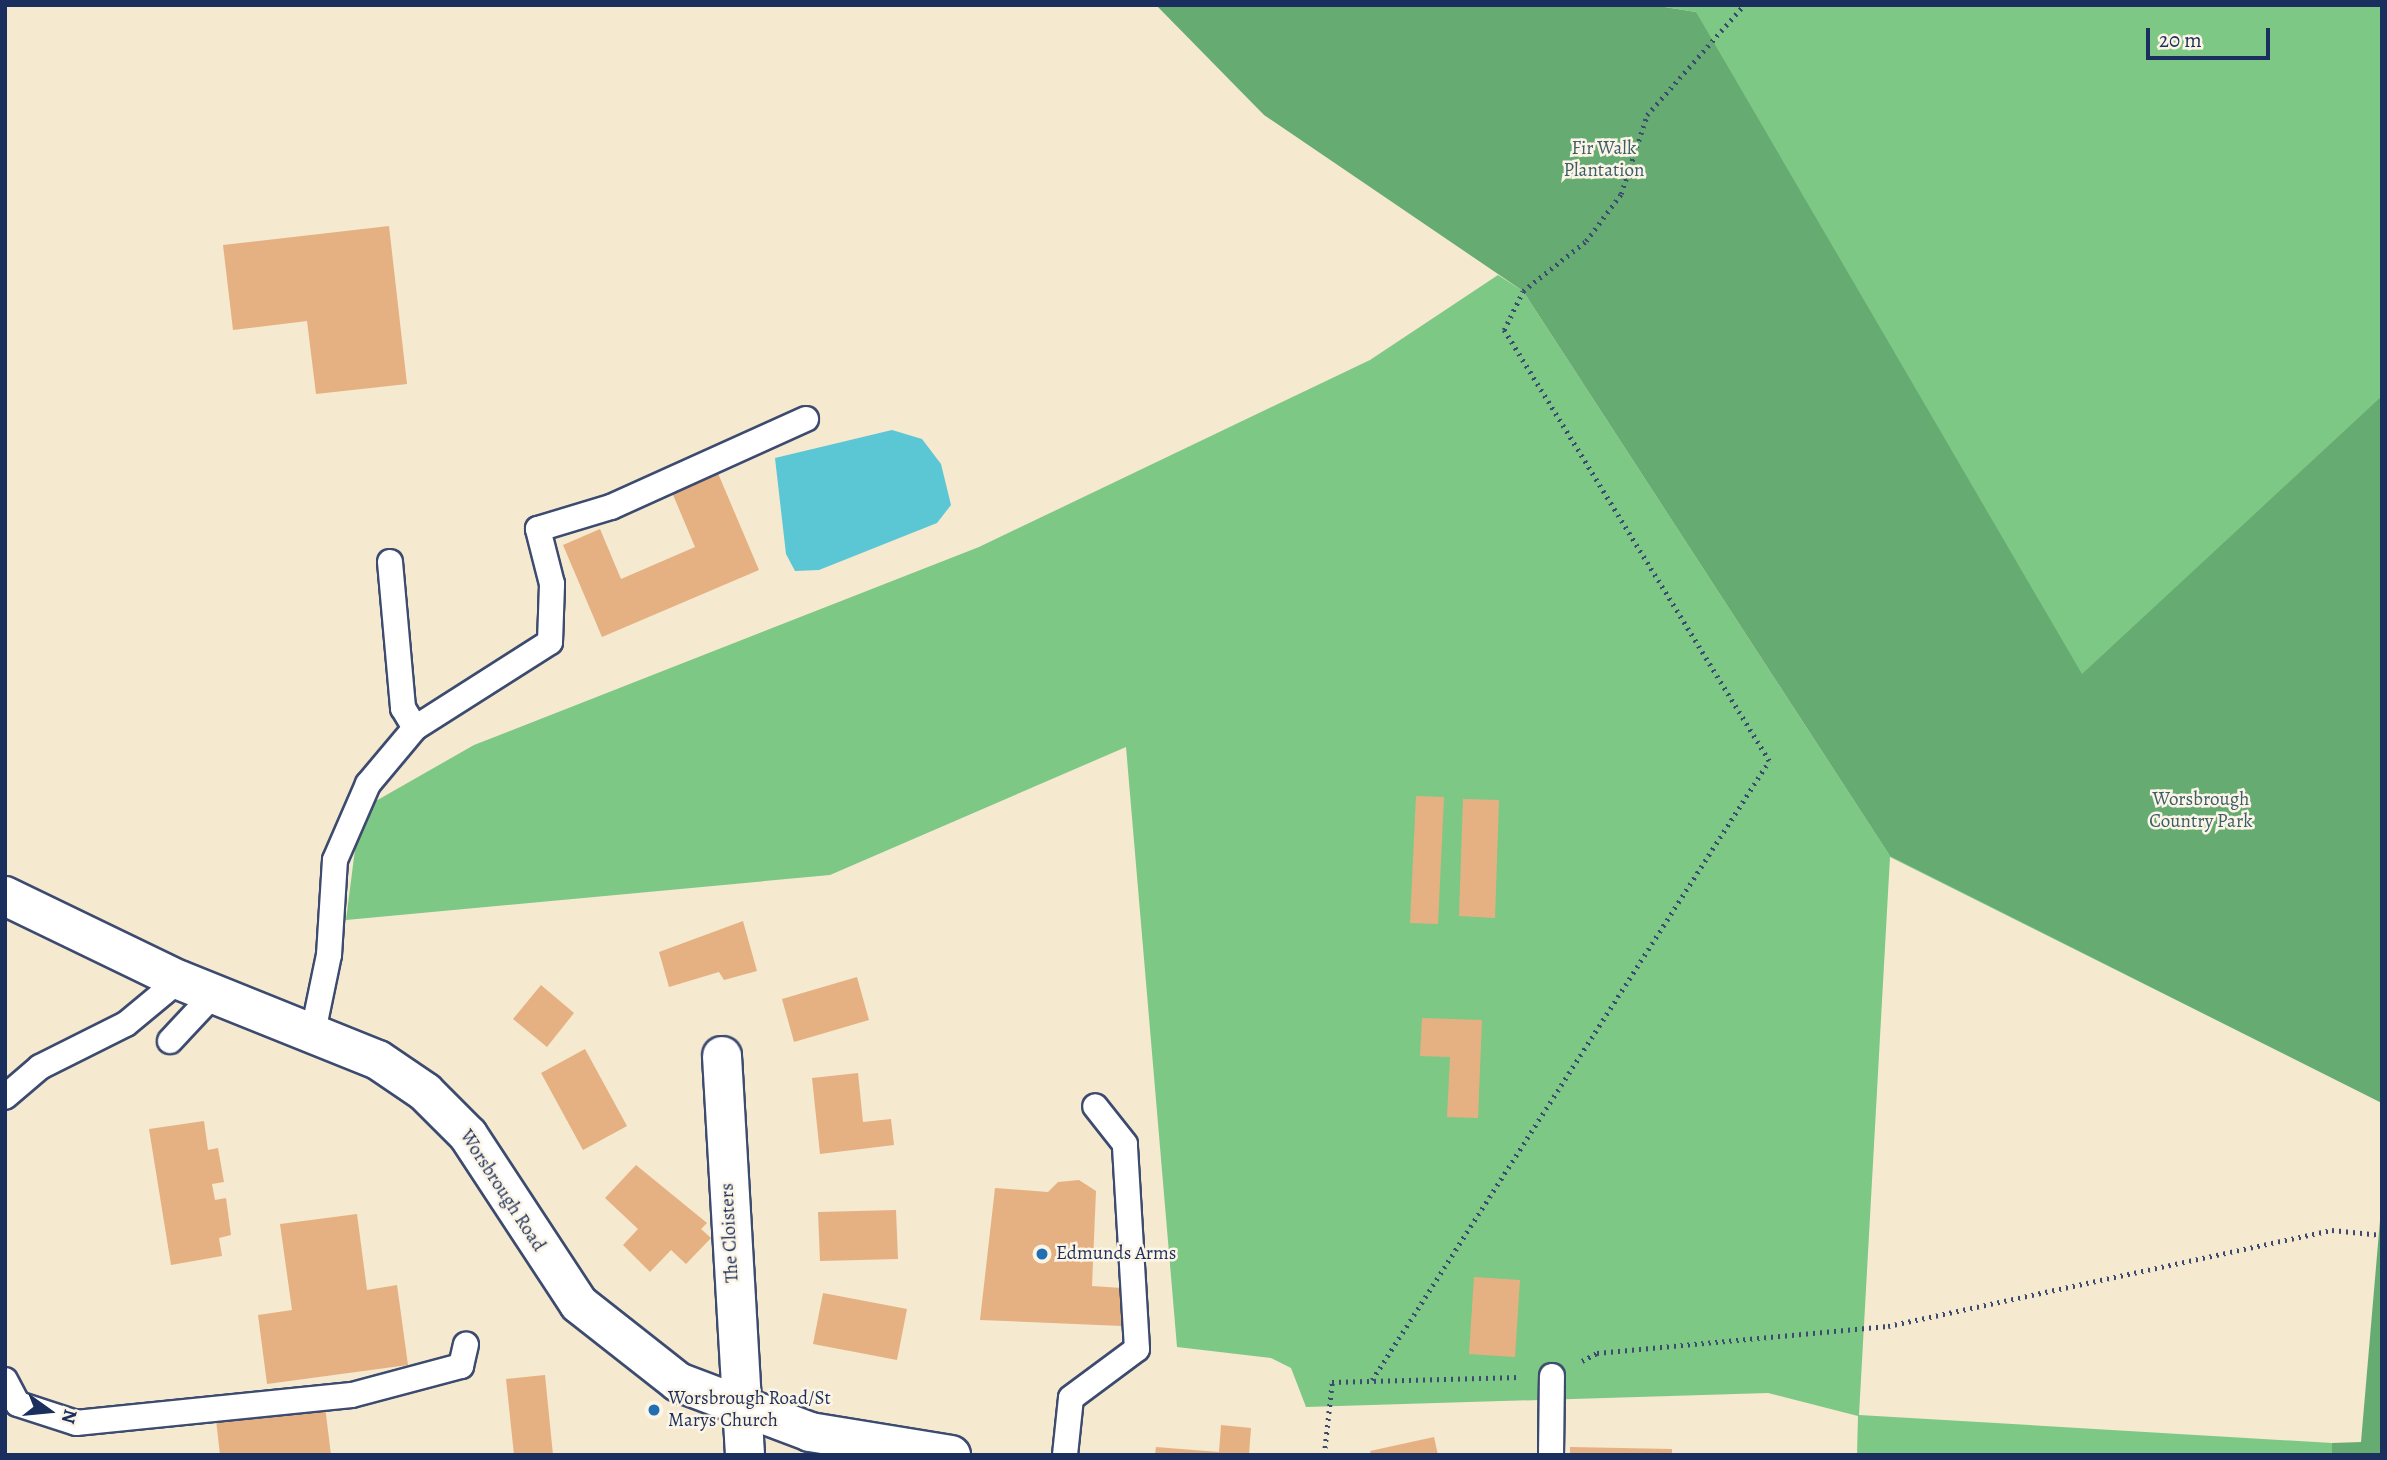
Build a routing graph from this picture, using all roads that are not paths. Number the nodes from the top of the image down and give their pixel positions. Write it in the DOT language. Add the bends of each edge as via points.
graph roads {
  1 [pos="806,419"];
  2 [pos="390,562"];
  3 [pos="415,728"];
  4 [pos="5,897"];
  5 [pos="179,980"];
  6 [pos="214,994"];
  7 [pos="313,1032"];
  8 [pos="170,1041"];
  9 [pos="722,1056"];
  10 [pos="5,1097"];
  11 [pos="1095,1106"];
  12 [pos="466,1345"];
  13 [pos="1552,1376"];
  14 [pos="5,1380"];
  15 [pos="739,1410"];
  16 [pos="745,1455"];
  17 [pos="951,1455"];
  18 [pos="1065,1455"];
  19 [pos="1551,1455"];
  1 -- 3 [label="lane" via="611,507 538,529 552,584 550,642"];
  2 -- 3 [label="lane" via="402,708"];
  3 -- 7 [label="lane" via="368,784 335,860 328,956"];
  4 -- 5 [label="street, Worsbrough Road"];
  5 -- 6 [label="street, Worsbrough Road"];
  5 -- 10 [label="lane" via="126,1024 40,1067"];
  6 -- 7 [label="street, Worsbrough Road"];
  6 -- 8 [label="lane"];
  7 -- 15 [label="street, Worsbrough Road" via="378,1060 425,1092 468,1136 579,1304 678,1382"];
  9 -- 15 [label="street, The Cloisters"];
  11 -- 18 [label="lane" via="1125,1144 1137,1349 1072,1398"];
  12 -- 14 [label="lane" via="461,1366 352,1395 76,1423 18,1404"];
  13 -- 19 [label="lane"];
  15 -- 16 [label="street, The Cloisters"];
  15 -- 17 [label="street, Worsbrough Road" via="810,1432"];
}
